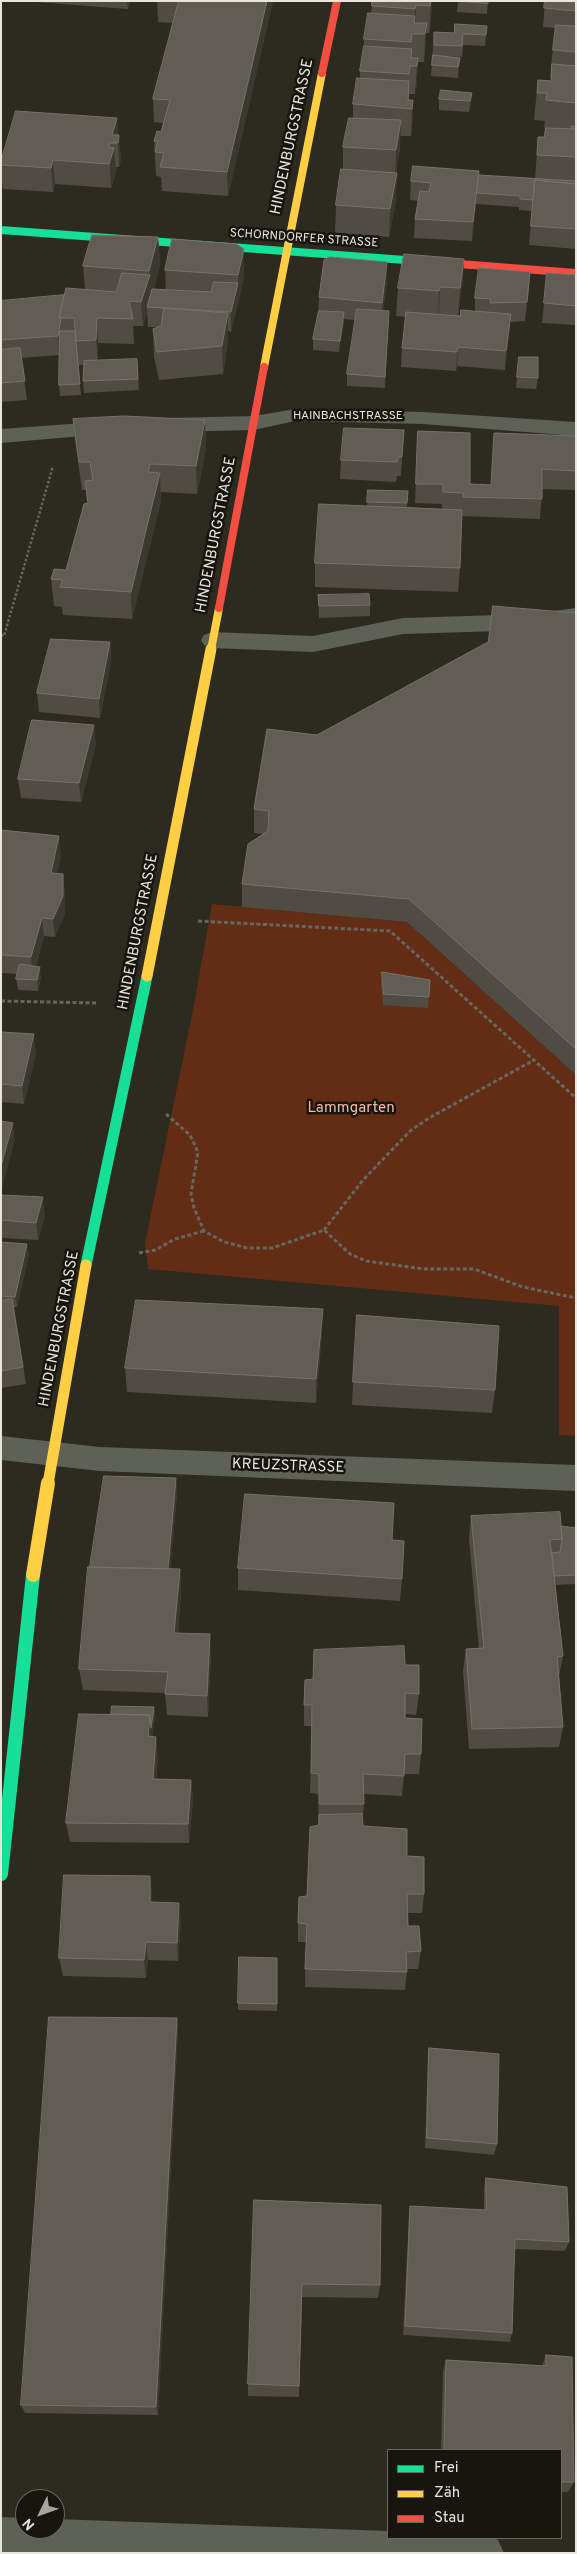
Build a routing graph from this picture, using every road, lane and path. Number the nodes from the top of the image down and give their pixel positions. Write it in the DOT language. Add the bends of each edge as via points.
graph roads {
  1 [pos="337,1"];
  2 [pos="1,230"];
  3 [pos="285,252"];
  4 [pos="576,272"];
  5 [pos="254,423"];
  6 [pos="576,429"];
  7 [pos="63,430"];
  8 [pos="1,436"];
  9 [pos="576,615"];
  10 [pos="1,635"];
  11 [pos="212,640"];
  12 [pos="158,916"];
  13 [pos="1,1001"];
  14 [pos="96,1003"];
  15 [pos="534,1060"];
  16 [pos="576,1098"];
  17 [pos="166,1114"];
  18 [pos="324,1230"];
  19 [pos="204,1231"];
  20 [pos="140,1253"];
  21 [pos="576,1298"];
  22 [pos="1,1448"];
  23 [pos="52,1455"];
  24 [pos="576,1478"];
  25 [pos="1,1874"];
  26 [pos="1,2536"];
  27 [pos="485,2553"];
  1 -- 3 [label="street, HINDENBURGSTRASSE"];
  2 -- 3 [label="street, SCHORNDORFER STRASSE"];
  3 -- 4 [label="street, SCHORNDORFER STRASSE"];
  3 -- 5 [label="street, HINDENBURGSTRASSE"];
  5 -- 6 [label="street, HAINBACHSTRASSE" via="304,415 423,418"];
  5 -- 7 [label="street, HAINBACHSTRASSE"];
  5 -- 11 [label="street, HINDENBURGSTRASSE"];
  7 -- 8 [label="street, HAINBACHSTRASSE"];
  7 -- 10 [label="path" via="4,636"];
  9 -- 11 [label="street" via="532,622 403,626 313,644"];
  11 -- 12 [label="street, HINDENBURGSTRASSE"];
  12 -- 15 [label="path" via="390,931"];
  12 -- 23 [label="street, HINDENBURGSTRASSE" via="74,1324"];
  13 -- 14 [label="path"];
  15 -- 16 [label="path"];
  15 -- 18 [label="path" via="410,1131 363,1180"];
  17 -- 19 [label="path" via="190,1135 198,1152 191,1194"];
  18 -- 19 [label="path" via="272,1248 247,1248 224,1242"];
  18 -- 21 [label="path" via="350,1254 366,1261 424,1269 474,1269 523,1287"];
  19 -- 20 [label="path"];
  22 -- 23 [label="street, KREUZSTRASSE"];
  23 -- 24 [label="street, KREUZSTRASSE"];
  23 -- 25 [label="street, HINDENBURGSTRASSE" via="35,1554"];
  26 -- 27 [label="street"];
}
